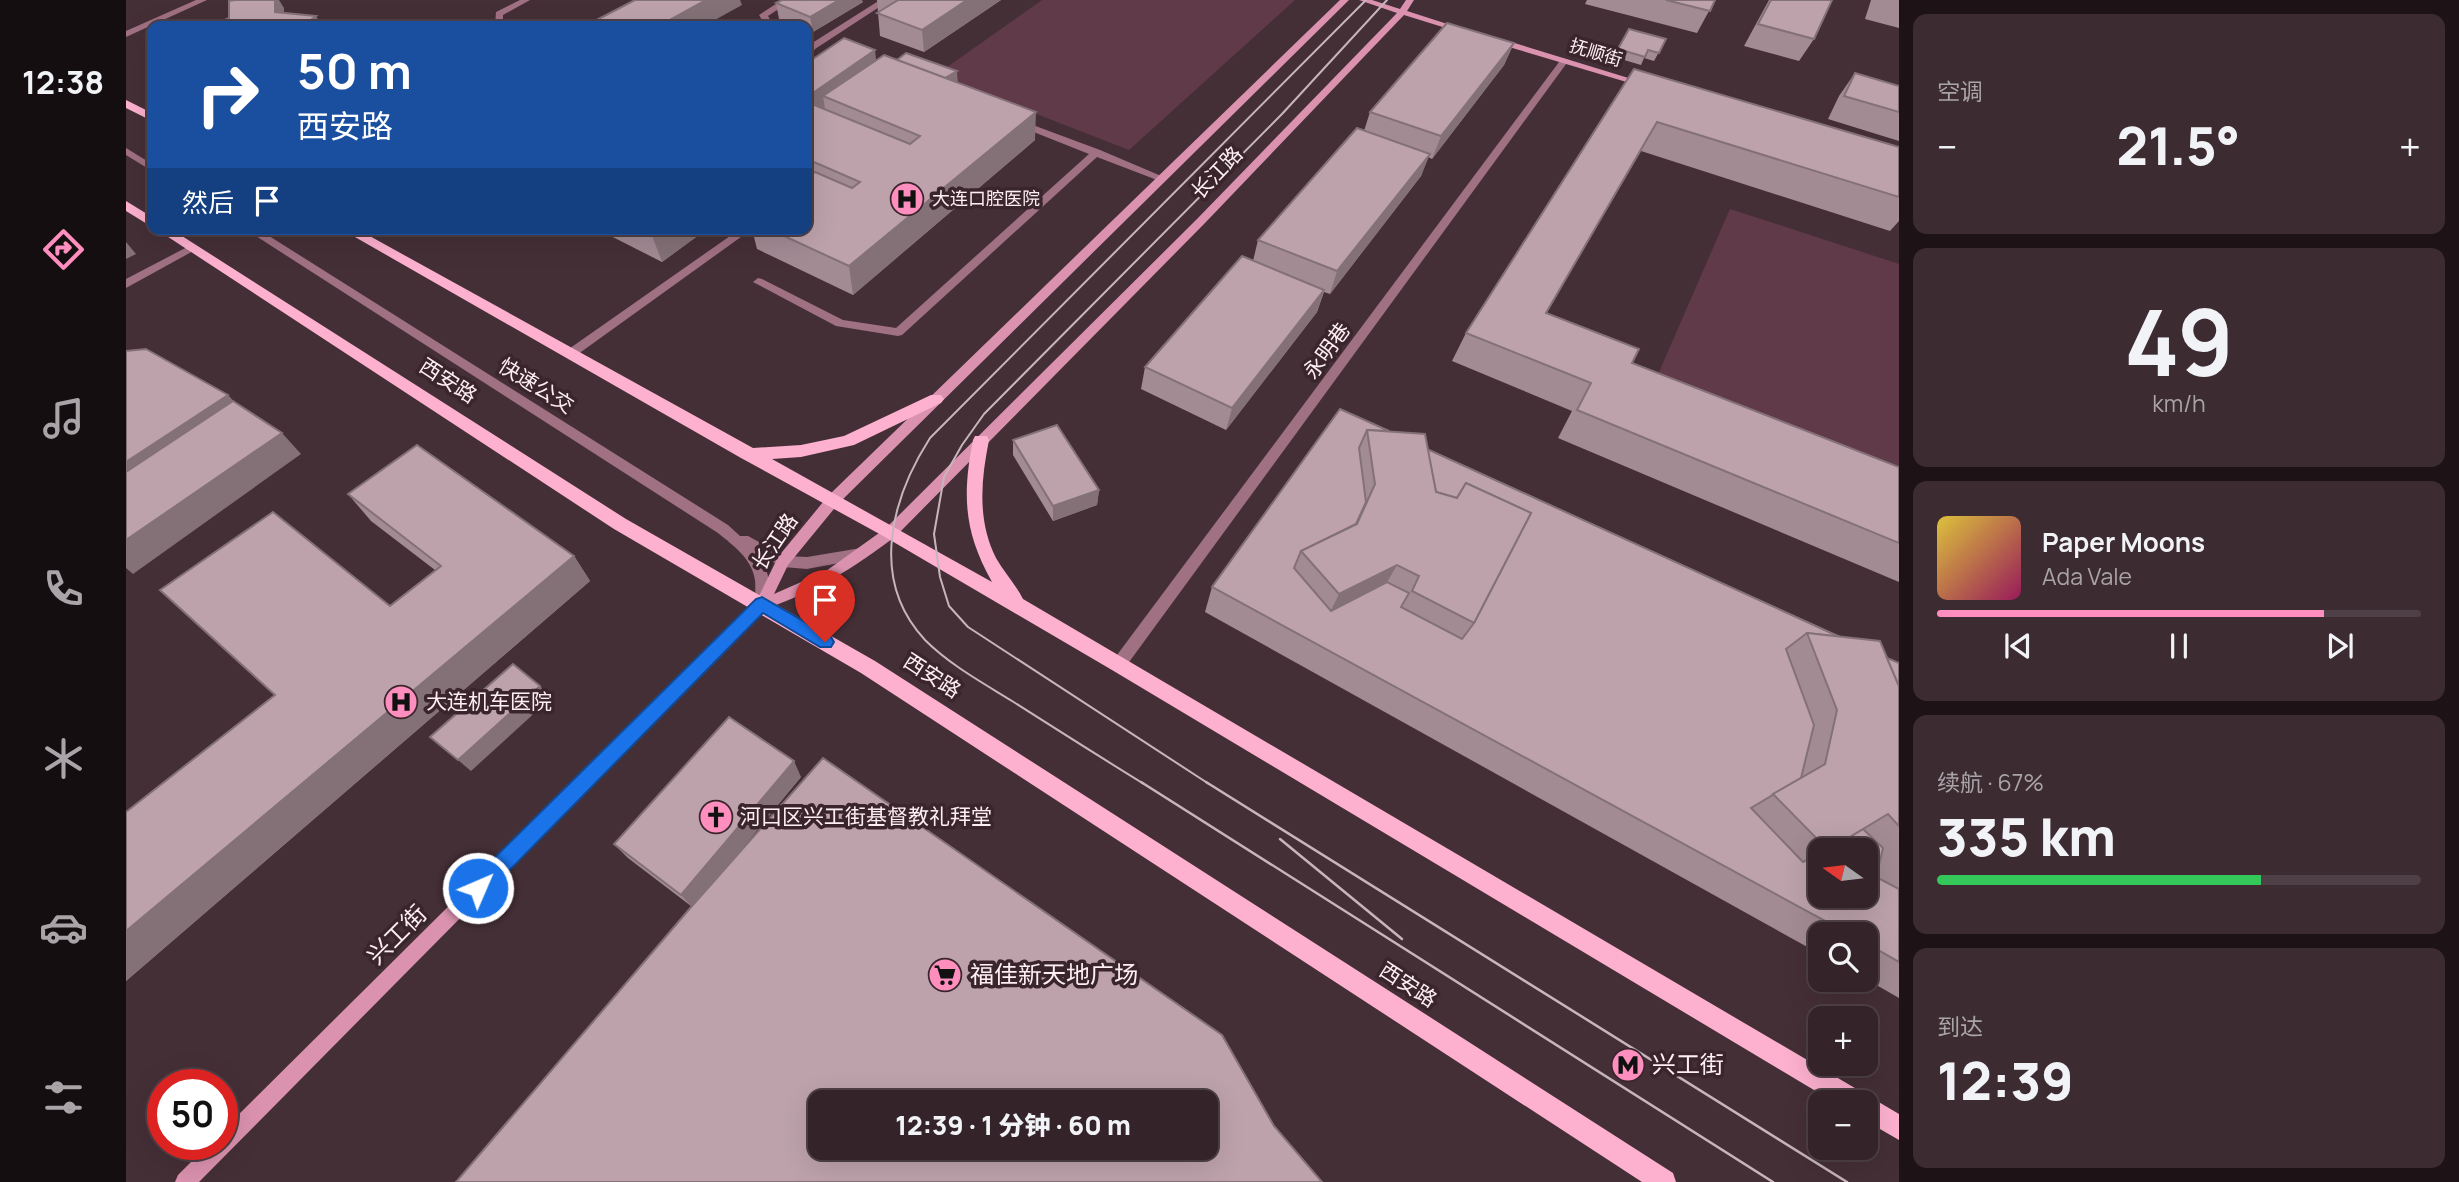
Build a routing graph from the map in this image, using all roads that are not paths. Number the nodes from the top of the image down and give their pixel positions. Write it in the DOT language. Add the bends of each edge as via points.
graph roads {
  1 [pos="203,0"];
  2 [pos="526,0"];
  3 [pos="788,0"];
  4 [pos="886,0"];
  5 [pos="1345,0"];
  6 [pos="1363,0"];
  7 [pos="1410,0"];
  8 [pos="1402,12"];
  9 [pos="155,21"];
  10 [pos="499,21"];
  11 [pos="767,21"];
  12 [pos="147,25"];
  13 [pos="126,34"];
  14 [pos="1476,34"];
  15 [pos="1488,38"];
  16 [pos="812,47"];
  17 [pos="1565,60"];
  18 [pos="1658,89"];
  19 [pos="126,103"];
  20 [pos="147,115"];
  21 [pos="1009,119"];
  22 [pos="126,151"];
  23 [pos="1097,152"];
  24 [pos="147,165"];
  25 [pos="1161,178"];
  26 [pos="126,205"];
  27 [pos="147,220"];
  28 [pos="171,235"];
  29 [pos="259,235"];
  30 [pos="359,235"];
  31 [pos="739,235"];
  32 [pos="191,248"];
  33 [pos="758,282"];
  34 [pos="126,284"];
  35 [pos="570,354"];
  36 [pos="936,399"];
  37 [pos="981,440"];
  38 [pos="747,454"];
  39 [pos="833,500"];
  40 [pos="723,529"];
  41 [pos="891,532"];
  42 [pos="861,554"];
  43 [pos="783,561"];
  44 [pos="762,604"];
  45 [pos="1021,608"];
  46 [pos="1119,664"];
  47 [pos="1836,1090"];
  48 [pos="1878,1115"];
  49 [pos="1899,1128"];
  50 [pos="185,1182"];
  51 [pos="1664,1182"];
  1 -- 9 [label="street"];
  2 -- 10 [label="street" via="499,13"];
  3 -- 11 [label="street" via="764,15"];
  4 -- 16 [label="street"];
  5 -- 25 [label="main road, 长江路"];
  6 -- 8 [label="main road"];
  7 -- 8 [label="main road, 长江路"];
  8 -- 14 [label="main road"];
  8 -- 37 [label="main road, 长江路"];
  12 -- 13 [label="street"];
  15 -- 17 [label="main road, 抚顺街"];
  17 -- 18 [label="main road, 抚顺街"];
  17 -- 46 [label="street, 永明巷"];
  19 -- 20 [label="main road"];
  21 -- 23 [label="street"];
  22 -- 24 [label="street"];
  23 -- 25 [label="street"];
  23 -- 33 [label="street" via="898,332 840,323"];
  25 -- 36 [label="main road, 长江路"];
  26 -- 27 [label="main road"];
  28 -- 32 [label="main road, 西安路"];
  29 -- 40 [label="street, 快速公交"];
  30 -- 35 [label="main road"];
  31 -- 35 [label="street"];
  32 -- 34 [label="street"];
  32 -- 44 [label="main road, 西安路" via="620,524"];
  35 -- 38 [label="main road"];
  36 -- 38 [label="main road" via="848,441 801,451"];
  36 -- 39 [label="main road, 长江路"];
  37 -- 41 [label="main road, 长江路"];
  37 -- 45 [label="main road" via="972,508 996,576"];
  38 -- 39 [label="main road"];
  39 -- 41 [label="main road"];
  39 -- 43 [label="main road, 长江路"];
  40 -- 43 [label="street"];
  40 -- 44 [label="street, 快速公交" via="761,566"];
  41 -- 42 [label="main road, 长江路"];
  41 -- 45 [label="main road"];
  42 -- 43 [label="street" via="807,563"];
  42 -- 44 [label="main road, 长江路" via="811,587"];
  43 -- 44 [label="main road, 长江路"];
  44 -- 50 [label="main road, 兴工街"];
  44 -- 51 [label="main road, 西安路" via="919,699"];
  45 -- 46 [label="main road"];
  46 -- 47 [label="main road"];
  48 -- 49 [label="main road"];
}
